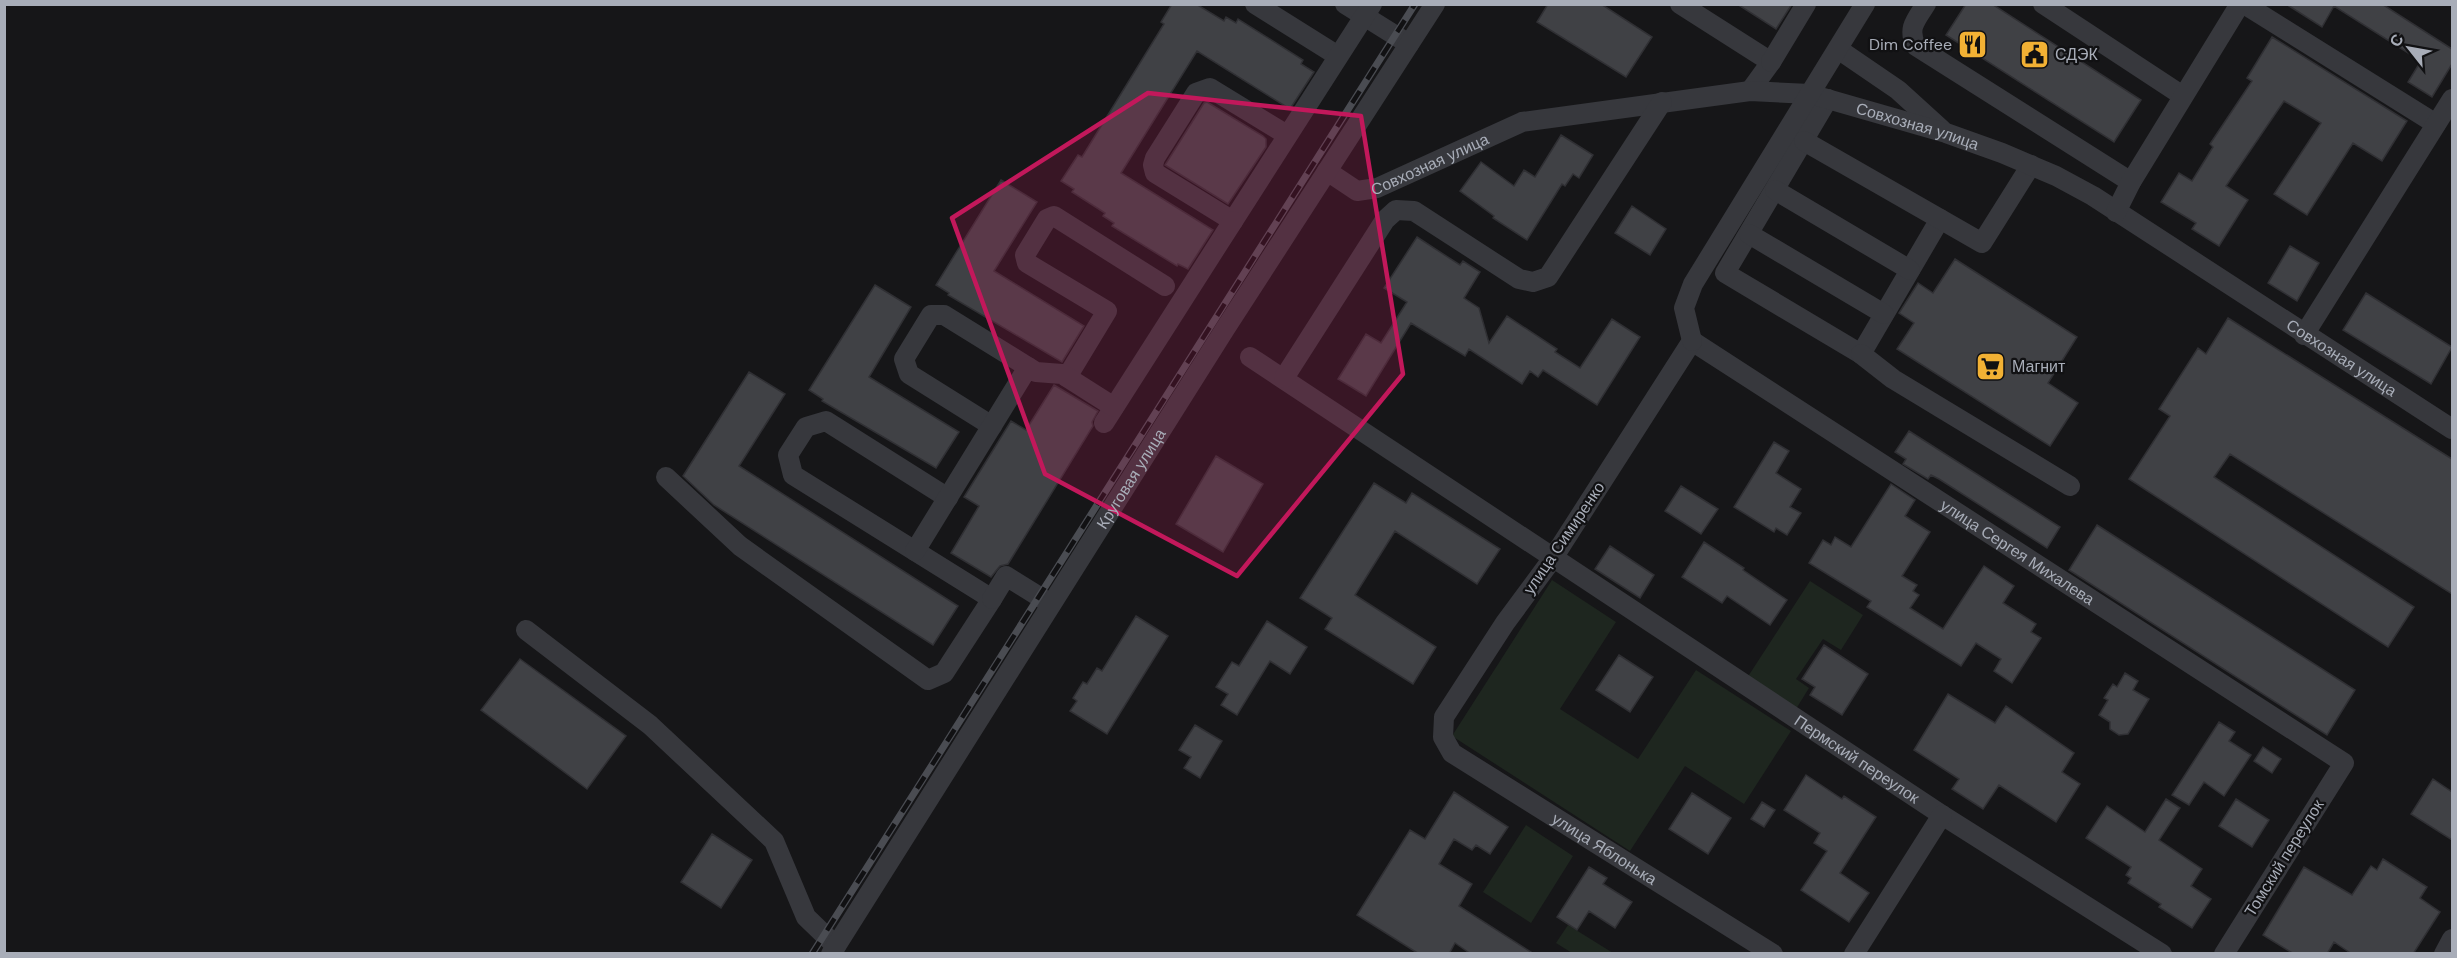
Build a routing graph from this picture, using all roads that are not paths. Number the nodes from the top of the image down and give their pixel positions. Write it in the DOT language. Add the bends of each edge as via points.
graph roads {
  1 [pos="1256,4"];
  2 [pos="1346,4"];
  3 [pos="1435,4"];
  4 [pos="1680,4"];
  5 [pos="1806,4"];
  6 [pos="1865,4"];
  7 [pos="1926,4"];
  8 [pos="2043,4"];
  9 [pos="2242,4"];
  10 [pos="1368,10"];
  11 [pos="1409,44"];
  12 [pos="1838,49"];
  13 [pos="1338,56"];
  14 [pos="1771,62"];
  15 [pos="1750,92"];
  16 [pos="1819,96"];
  17 [pos="2184,96"];
  18 [pos="2452,99"];
  19 [pos="1662,102"];
  20 [pos="2436,124"];
  21 [pos="1947,133"];
  22 [pos="1287,135"];
  23 [pos="1804,141"];
  24 [pos="2031,165"];
  25 [pos="1327,171"];
  26 [pos="2131,182"];
  27 [pos="1775,190"];
  28 [pos="2116,212"];
  29 [pos="1940,219"];
  30 [pos="1233,221"];
  31 [pos="1749,234"];
  32 [pos="1910,270"];
  33 [pos="1165,286"];
  34 [pos="1884,314"];
  35 [pos="2304,335"];
  36 [pos="1692,341"];
  37 [pos="1861,354"];
  38 [pos="1250,357"];
  39 [pos="1028,368"];
  40 [pos="1067,377"];
  41 [pos="1284,378"];
  42 [pos="992,426"];
  43 [pos="2452,429"];
  44 [pos="666,477"];
  45 [pos="2070,486"];
  46 [pos="948,498"];
  47 [pos="915,552"];
  48 [pos="1553,558"];
  49 [pos="992,599"];
  50 [pos="1051,604"];
  51 [pos="526,630"];
  52 [pos="1443,737"];
  53 [pos="2344,763"];
  54 [pos="1942,815"];
  55 [pos="2452,939"];
  56 [pos="833,950"];
  57 [pos="1773,954"];
  58 [pos="1854,954"];
  59 [pos="2162,954"];
  60 [pos="2224,954"];
  61 [pos="2444,954"];
  1 -- 13 [label="street"];
  2 -- 10 [label="street"];
  3 -- 11 [label="street, Круговая улица"];
  4 -- 14 [label="street"];
  5 -- 14 [label="street"];
  6 -- 12 [label="street"];
  7 -- 26 [label="street" via="1913,26 1911,36 1916,46"];
  8 -- 17 [label="street"];
  9 -- 17 [label="street"];
  9 -- 20 [label="street"];
  10 -- 11 [label="street"];
  10 -- 13 [label="street"];
  11 -- 25 [label="street, Круговая улица"];
  12 -- 16 [label="street"];
  12 -- 21 [label="street" via="1898,90"];
  13 -- 22 [label="street"];
  14 -- 15 [label="street"];
  15 -- 16 [label="street, Совхозная улица"];
  15 -- 19 [label="street, Совхозная улица"];
  16 -- 21 [label="street, Совхозная улица"];
  16 -- 23 [label="street"];
  16 -- 36 [label="street" via="1693,284 1684,308"];
  17 -- 26 [label="street"];
  18 -- 20 [label="street"];
  19 -- 25 [label="street, Совхозная улица" via="1522,122 1377,188 1357,190"];
  19 -- 41 [label="street" via="1548,277 1533,282 1519,279 1414,211 1396,210 1385,220"];
  20 -- 35 [label="street"];
  21 -- 24 [label="street, Совхозная улица"];
  22 -- 30 [label="street"];
  22 -- 30 [label="street" via="1210,88 1196,93 1155,158 1155,173"];
  23 -- 27 [label="street"];
  23 -- 29 [label="street"];
  24 -- 28 [label="street, Совхозная улица"];
  24 -- 29 [label="street" via="1982,243"];
  25 -- 50 [label="street, Круговая улица"];
  26 -- 28 [label="street"];
  27 -- 31 [label="street"];
  27 -- 32 [label="street"];
  28 -- 35 [label="street, Совхозная улица"];
  29 -- 32 [label="street"];
  30 -- 40 [label="street" via="1109,415"];
  31 -- 34 [label="street"];
  31 -- 37 [label="street" via="1725,273"];
  32 -- 34 [label="street"];
  33 -- 40 [label="street" via="1054,216 1047,219 1025,255 1027,263 1107,311"];
  34 -- 37 [label="street"];
  35 -- 43 [label="street, Совхозная улица"];
  36 -- 48 [label="street, улица Симиренко"];
  36 -- 53 [label="street, улица Сергея Михалева"];
  37 -- 45 [label="street" via="1893,380"];
  38 -- 41 [label="street, Пермский переулок"];
  39 -- 40 [label="street"];
  39 -- 42 [label="street"];
  39 -- 42 [label="street" via="944,315 931,315 925,324 904,359 909,374"];
  41 -- 48 [label="street, Пермский переулок"];
  42 -- 46 [label="street"];
  44 -- 49 [label="street" via="740,546 928,680 944,673"];
  46 -- 47 [label="street"];
  46 -- 47 [label="street" via="826,421 806,427 788,455 793,475"];
  47 -- 49 [label="street"];
  48 -- 52 [label="street, улица Симиренко" via="1444,717"];
  48 -- 54 [label="street, Пермский переулок"];
  49 -- 50 [label="street" via="1006,576"];
  50 -- 56 [label="street, Круговая улица"];
  51 -- 56 [label="street" via="650,724 774,841 807,917"];
  52 -- 57 [label="street, улица Яблонька" via="1452,753"];
  53 -- 60 [label="street, Томский переулок"];
  54 -- 58 [label="street"];
  54 -- 59 [label="street, Пермский переулок"];
  55 -- 61 [label="street"];
}
